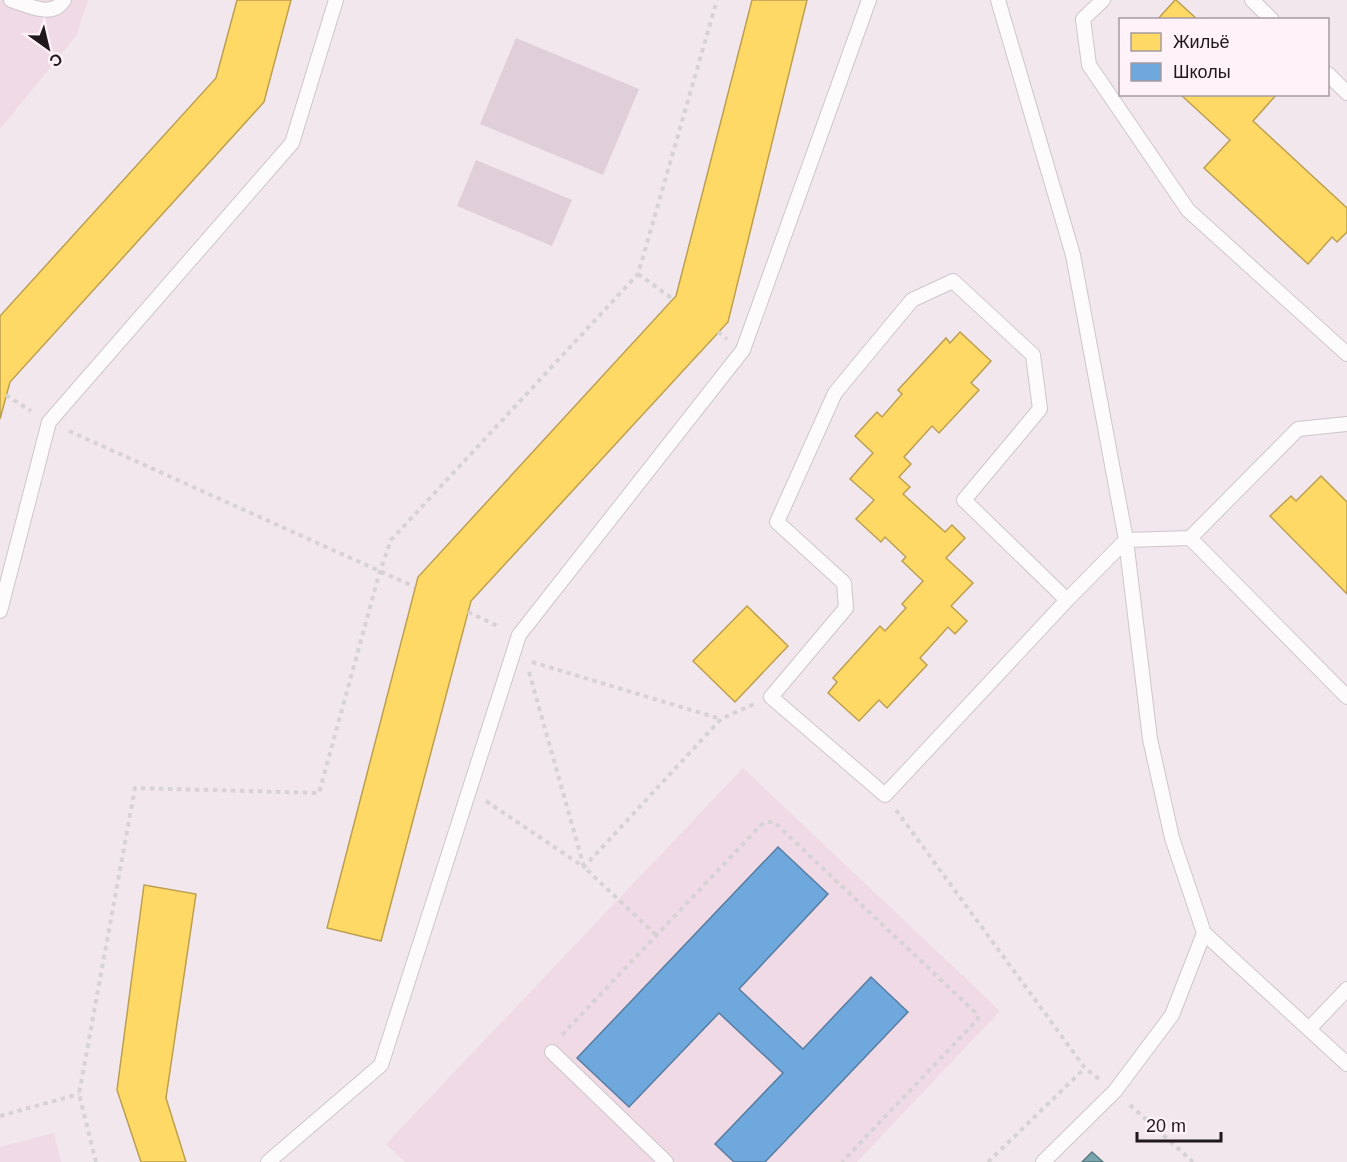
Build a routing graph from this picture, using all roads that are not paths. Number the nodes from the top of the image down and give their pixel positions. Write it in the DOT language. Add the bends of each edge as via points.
graph roads {
  1 [pos="11,0"];
  2 [pos="64,0"];
  3 [pos="336,0"];
  4 [pos="869,0"];
  5 [pos="998,0"];
  6 [pos="1102,0"];
  7 [pos="1251,0"];
  8 [pos="1270,18"];
  9 [pos="1329,75"];
  10 [pos="1347,93"];
  11 [pos="1347,354"];
  12 [pos="1347,424"];
  13 [pos="1190,538"];
  14 [pos="1126,540"];
  15 [pos="1066,600"];
  16 [pos="0,611"];
  17 [pos="1347,697"];
  18 [pos="1204,933"];
  19 [pos="1347,989"];
  20 [pos="1309,1029"];
  21 [pos="552,1052"];
  22 [pos="1347,1064"];
  23 [pos="268,1162"];
  24 [pos="666,1162"];
  25 [pos="1043,1162"];
  1 -- 2 [label="lane" via="46,11 56,9"];
  3 -- 16 [label="lane" via="292,143 49,422"];
  4 -- 23 [label="lane" via="743,350 519,635 381,1065"];
  5 -- 14 [label="lane" via="1073,255"];
  6 -- 11 [label="lane" via="1083,19 1089,65 1188,210"];
  7 -- 8 [label="lane"];
  9 -- 10 [label="lane"];
  12 -- 13 [label="lane" via="1298,429"];
  13 -- 14 [label="lane"];
  13 -- 17 [label="lane"];
  14 -- 15 [label="lane"];
  14 -- 18 [label="lane" via="1150,739 1172,838"];
  15 -- 15 [label="lane" via="885,795 771,697 846,608 844,583 777,522 835,393 912,300 953,281 1033,355 1040,409 964,500"];
  18 -- 20 [label="lane"];
  18 -- 25 [label="lane" via="1172,1015 1115,1091"];
  19 -- 20 [label="lane"];
  20 -- 22 [label="lane"];
  21 -- 24 [label="lane"];
}
